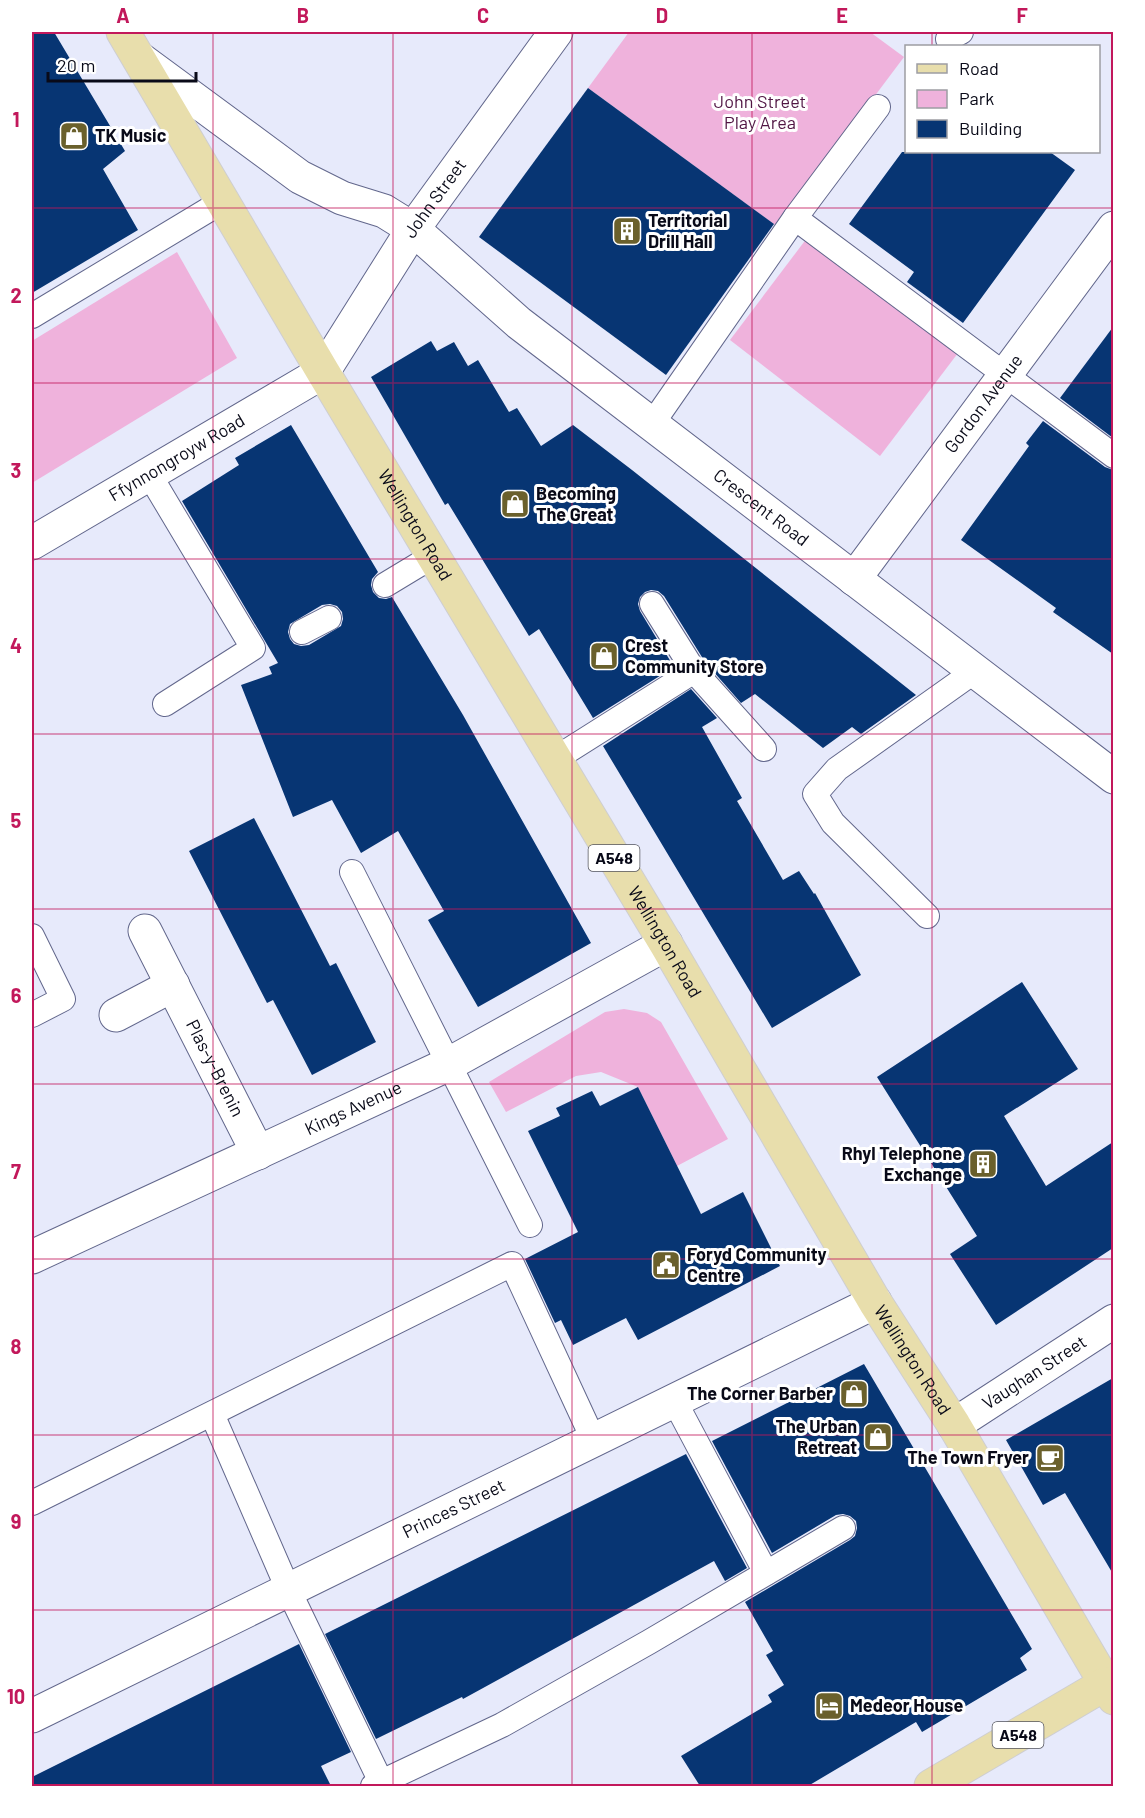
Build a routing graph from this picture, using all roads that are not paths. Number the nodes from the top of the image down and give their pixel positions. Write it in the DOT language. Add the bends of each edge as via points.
graph roads {
  1 [pos="556,32"];
  2 [pos="132,45"];
  3 [pos="878,107"];
  4 [pos="224,201"];
  5 [pos="795,218"];
  6 [pos="1113,228"];
  7 [pos="413,230"];
  8 [pos="32,316"];
  9 [pos="323,372"];
  10 [pos="1005,374"];
  11 [pos="652,424"];
  12 [pos="1113,456"];
  13 [pos="150,474"];
  14 [pos="32,543"];
  15 [pos="434,556"];
  16 [pos="854,579"];
  17 [pos="385,585"];
  18 [pos="652,604"];
  19 [pos="329,618"];
  20 [pos="302,632"];
  21 [pos="975,670"];
  22 [pos="694,671"];
  23 [pos="165,704"];
  24 [pos="764,749"];
  25 [pos="555,759"];
  26 [pos="1113,777"];
  27 [pos="352,872"];
  28 [pos="927,916"];
  29 [pos="145,931"];
  30 [pos="32,936"];
  31 [pos="666,944"];
  32 [pos="173,985"];
  33 [pos="32,1015"];
  34 [pos="116,1015"];
  35 [pos="449,1064"];
  36 [pos="258,1153"];
  37 [pos="530,1225"];
  38 [pos="32,1257"];
  39 [pos="875,1302"];
  40 [pos="1113,1321"];
  41 [pos="674,1400"];
  42 [pos="212,1414"];
  43 [pos="954,1425"];
  44 [pos="593,1439"];
  45 [pos="32,1503"];
  46 [pos="843,1528"];
  47 [pos="766,1573"];
  48 [pos="288,1589"];
  49 [pos="1109,1691"];
  50 [pos="32,1716"];
  51 [pos="377,1784"];
  52 [pos="931,1786"];
  1 -- 7 [label="street, John Street"];
  2 -- 4 [label="main road, Wellington Road / A548"];
  2 -- 7 [label="street, Crescent Road" via="300,177 342,198 384,211"];
  3 -- 5 [label="lane"];
  4 -- 8 [label="lane"];
  4 -- 9 [label="main road, Wellington Road / A548"];
  5 -- 10 [label="lane"];
  5 -- 11 [label="lane"];
  6 -- 10 [label="street, Gordon Avenue"];
  7 -- 9 [label="street, John Street"];
  7 -- 11 [label="street, Crescent Road" via="519,323"];
  9 -- 13 [label="street, Ffynnongroyw Road"];
  9 -- 15 [label="main road, Wellington Road / A548"];
  10 -- 12 [label="lane"];
  10 -- 16 [label="street, Gordon Avenue"];
  11 -- 16 [label="street, Crescent Road"];
  13 -- 14 [label="street, Ffynnongroyw Road"];
  13 -- 23 [label="lane" via="253,648"];
  15 -- 17 [label="lane"];
  15 -- 25 [label="main road, Wellington Road / A548"];
  16 -- 21 [label="street, Crescent Road"];
  18 -- 22 [label="lane"];
  19 -- 20 [label="lane"];
  21 -- 26 [label="street, Crescent Road"];
  21 -- 28 [label="lane" via="837,769 815,794 833,823"];
  22 -- 24 [label="lane"];
  22 -- 25 [label="lane"];
  25 -- 31 [label="main road, Wellington Road / A548"];
  27 -- 35 [label="lane"];
  29 -- 32 [label="street, Plas-y-Brenin"];
  30 -- 33 [label="lane" via="63,999"];
  31 -- 35 [label="street, Kings Avenue"];
  31 -- 39 [label="main road, Wellington Road / A548"];
  32 -- 34 [label="street"];
  32 -- 36 [label="street, Plas-y-Brenin"];
  35 -- 36 [label="street, Kings Avenue"];
  35 -- 37 [label="lane"];
  36 -- 38 [label="street, Kings Avenue"];
  39 -- 41 [label="street, Princes Street"];
  39 -- 43 [label="main road, Wellington Road / A548"];
  40 -- 43 [label="street, Vaughan Street"];
  41 -- 44 [label="street, Princes Street"];
  41 -- 47 [label="lane"];
  42 -- 44 [label="lane" via="512,1264"];
  42 -- 45 [label="lane"];
  42 -- 48 [label="lane"];
  43 -- 49 [label="main road, Wellington Road / A548"];
  44 -- 48 [label="street, Princes Street"];
  46 -- 47 [label="lane"];
  47 -- 51 [label="lane" via="502,1725"];
  48 -- 50 [label="street, Princes Street"];
  48 -- 51 [label="lane"];
  49 -- 52 [label="main road, A548"];
}
